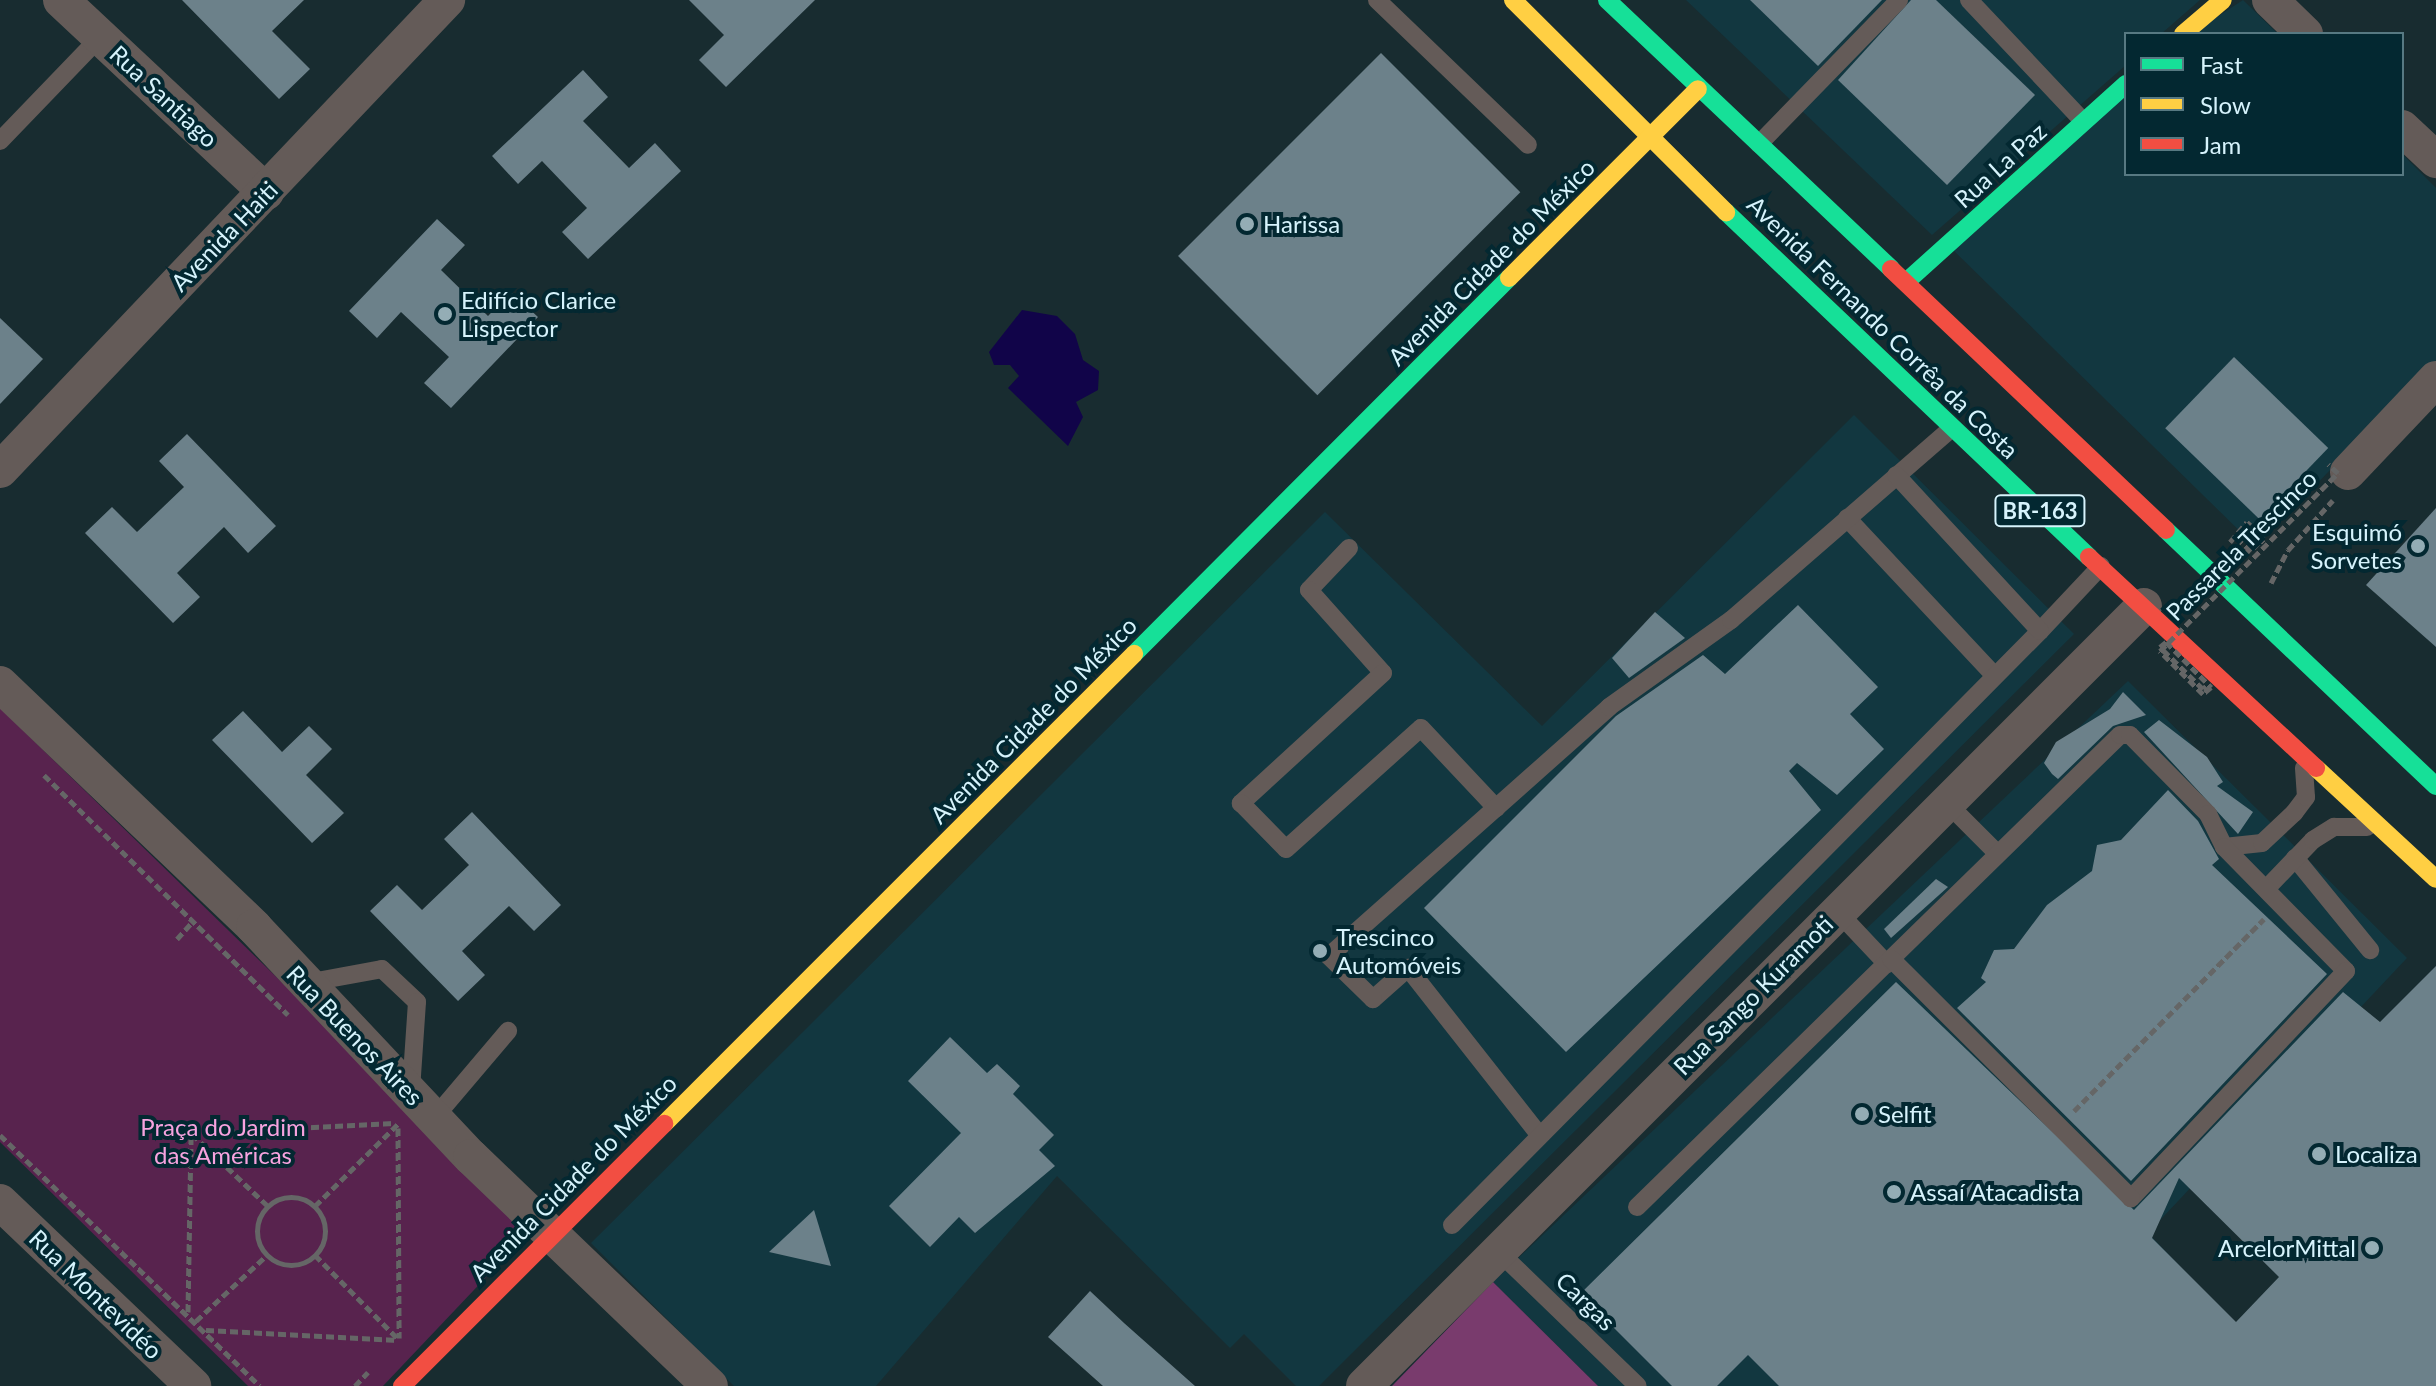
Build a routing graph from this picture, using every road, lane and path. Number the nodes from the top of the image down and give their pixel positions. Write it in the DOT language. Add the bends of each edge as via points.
graph roads {
  1 [pos="61,0"];
  2 [pos="447,0"];
  3 [pos="1377,0"];
  4 [pos="1513,0"];
  5 [pos="1899,0"];
  6 [pos="1969,0"];
  7 [pos="2223,0"];
  8 [pos="2270,0"];
  9 [pos="1610,1"];
  10 [pos="2185,32"];
  11 [pos="2303,32"];
  12 [pos="100,37"];
  13 [pos="2124,86"];
  14 [pos="1698,89"];
  15 [pos="2083,121"];
  16 [pos="2404,130"];
  17 [pos="1653,134"];
  18 [pos="0,141"];
  19 [pos="1528,145"];
  20 [pos="1758,145"];
  21 [pos="2436,160"];
  22 [pos="266,192"];
  23 [pos="1906,282"];
  24 [pos="2436,379"];
  25 [pos="1951,429"];
  26 [pos="2338,468"];
  27 [pos="0,470"];
  28 [pos="1896,475"];
  29 [pos="1847,518"];
  30 [pos="2247,522"];
  31 [pos="2260,534"];
  32 [pos="2250,544"];
  33 [pos="2266,545"];
  34 [pos="1349,548"];
  35 [pos="2243,550"];
  36 [pos="2101,566"];
  37 [pos="2144,606"];
  38 [pos="2246,611"];
  39 [pos="2040,631"];
  40 [pos="1995,676"];
  41 [pos="0,684"];
  42 [pos="2206,686"];
  43 [pos="2300,745"];
  44 [pos="33,764"];
  45 [pos="2436,786"];
  46 [pos="1945,801"];
  47 [pos="1496,808"];
  48 [pos="2390,834"];
  49 [pos="2224,847"];
  50 [pos="1997,853"];
  51 [pos="2295,858"];
  52 [pos="2436,879"];
  53 [pos="2267,888"];
  54 [pos="1837,911"];
  55 [pos="193,921"];
  56 [pos="177,939"];
  57 [pos="2370,950"];
  58 [pos="1889,962"];
  59 [pos="301,984"];
  60 [pos="2164,1019"];
  61 [pos="296,1022"];
  62 [pos="508,1031"];
  63 [pos="408,1116"];
  64 [pos="2059,1126"];
  65 [pos="1537,1132"];
  66 [pos="191,1133"];
  67 [pos="0,1135"];
  68 [pos="0,1202"];
  69 [pos="268,1206"];
  70 [pos="315,1206"];
  71 [pos="1637,1207"];
  72 [pos="1452,1225"];
  73 [pos="550,1233"];
  74 [pos="1498,1251"];
  75 [pos="267,1255"];
  76 [pos="315,1255"];
  77 [pos="188,1314"];
  78 [pos="196,1321"];
  79 [pos="410,1329"];
  80 [pos="206,1330"];
  81 [pos="399,1340"];
  82 [pos="388,1352"];
  83 [pos="377,1363"];
  84 [pos="193,1386"];
  85 [pos="260,1386"];
  86 [pos="355,1386"];
  87 [pos="402,1386"];
  88 [pos="710,1386"];
  89 [pos="1364,1386"];
  90 [pos="1638,1386"];
  1 -- 12 [label="street, Rua Santiago"];
  2 -- 22 [label="street, Avenida Haiti"];
  3 -- 19 [label="lane"];
  4 -- 17 [label="main road, Avenida Fernando Corrêa da Costa / BR-163"];
  5 -- 20 [label="lane"];
  6 -- 15 [label="lane"];
  7 -- 10 [label="main road"];
  8 -- 11 [label="street"];
  9 -- 14 [label="main road, Avenida Fernando Corrêa da Costa / BR-163"];
  12 -- 18 [label="lane"];
  12 -- 22 [label="street, Rua Santiago"];
  13 -- 15 [label="main road, Rua La Paz"];
  14 -- 17 [label="main road, Avenida Cidade do México"];
  14 -- 20 [label="main road, Avenida Fernando Corrêa da Costa / BR-163"];
  15 -- 23 [label="main road, Rua La Paz"];
  16 -- 21 [label="street"];
  17 -- 25 [label="main road, Avenida Fernando Corrêa da Costa / BR-163"];
  17 -- 73 [label="main road, Avenida Cidade do México"];
  20 -- 23 [label="main road, Avenida Fernando Corrêa da Costa / BR-163"];
  22 -- 27 [label="street, Avenida Haiti"];
  23 -- 38 [label="main road, Avenida Fernando Corrêa da Costa / BR-163"];
  24 -- 26 [label="street"];
  25 -- 28 [label="lane"];
  25 -- 36 [label="main road, Avenida Fernando Corrêa da Costa / BR-163"];
  26 -- 31 [label="path"];
  26 -- 33 [label="path, Passarela Trescinco, bridge"];
  26 -- 38 [label="path" via="2353,478 2288,550 2284,568"];
  28 -- 29 [label="lane"];
  28 -- 39 [label="lane"];
  29 -- 40 [label="lane"];
  29 -- 47 [label="lane"];
  30 -- 31 [label="path"];
  31 -- 32 [label="path"];
  32 -- 33 [label="path" via="2250,533 2259,542 2251,551 2239,540 2249,529"];
  32 -- 35 [label="path"];
  33 -- 42 [label="path, Passarela Trescinco, bridge" via="2160,651 2203,694 2211,687 2166,642 2160,647"];
  34 -- 47 [label="lane" via="1309,590 1383,673 1241,803 1286,849 1421,728"];
  36 -- 37 [label="main road, Avenida Fernando Corrêa da Costa / BR-163"];
  36 -- 39 [label="lane"];
  37 -- 43 [label="main road, Avenida Fernando Corrêa da Costa / BR-163"];
  37 -- 46 [label="street, Rua Sango Kuramoti"];
  38 -- 45 [label="main road, Avenida Fernando Corrêa da Costa / BR-163"];
  39 -- 40 [label="lane"];
  40 -- 65 [label="lane"];
  41 -- 59 [label="street, Rua Buenos Aires" via="254,927"];
  43 -- 48 [label="main road, Avenida Fernando Corrêa da Costa / BR-163"];
  43 -- 49 [label="lane" via="2302,804 2262,843"];
  44 -- 55 [label="path"];
  46 -- 50 [label="lane"];
  46 -- 54 [label="street, Rua Sango Kuramoti"];
  47 -- 65 [label="lane" via="1329,956 1373,999 1408,968"];
  48 -- 51 [label="lane" via="2334,827"];
  48 -- 52 [label="main road, Avenida Fernando Corrêa da Costa / BR-163"];
  49 -- 50 [label="lane" via="2208,814 2125,734"];
  49 -- 53 [label="lane"];
  50 -- 58 [label="lane"];
  51 -- 53 [label="lane"];
  51 -- 57 [label="lane"];
  53 -- 64 [label="lane" via="2345,968 2343,979 2131,1198"];
  54 -- 58 [label="lane"];
  54 -- 74 [label="street, Rua Sango Kuramoti"];
  55 -- 56 [label="path"];
  55 -- 61 [label="path"];
  58 -- 64 [label="lane"];
  58 -- 71 [label="lane"];
  59 -- 63 [label="street, Rua Buenos Aires"];
  59 -- 63 [label="lane" via="382,969 417,1002"];
  60 -- 64 [label="path"];
  62 -- 63 [label="lane"];
  63 -- 66 [label="path"];
  63 -- 70 [label="path"];
  63 -- 73 [label="street, Rua Buenos Aires"];
  63 -- 81 [label="path"];
  65 -- 72 [label="lane"];
  66 -- 69 [label="path"];
  66 -- 77 [label="path"];
  67 -- 77 [label="path"];
  68 -- 84 [label="street, Rua Montevidéo"];
  69 -- 70 [label="path" via="286,1197"];
  69 -- 75 [label="path" via="257,1236"];
  70 -- 76 [label="path" via="325,1226"];
  73 -- 87 [label="main road, Avenida Cidade do México"];
  73 -- 88 [label="street, Rua Buenos Aires"];
  74 -- 89 [label="street, Rua Sango Kuramoti"];
  74 -- 90 [label="lane, Cargas"];
  75 -- 76 [label="path" via="296,1265"];
  75 -- 78 [label="path"];
  76 -- 81 [label="path"];
  77 -- 78 [label="path"];
  78 -- 80 [label="path"];
  79 -- 81 [label="path"];
  80 -- 81 [label="path"];
  80 -- 85 [label="path"];
  81 -- 82 [label="path"];
  83 -- 86 [label="path"];
}
